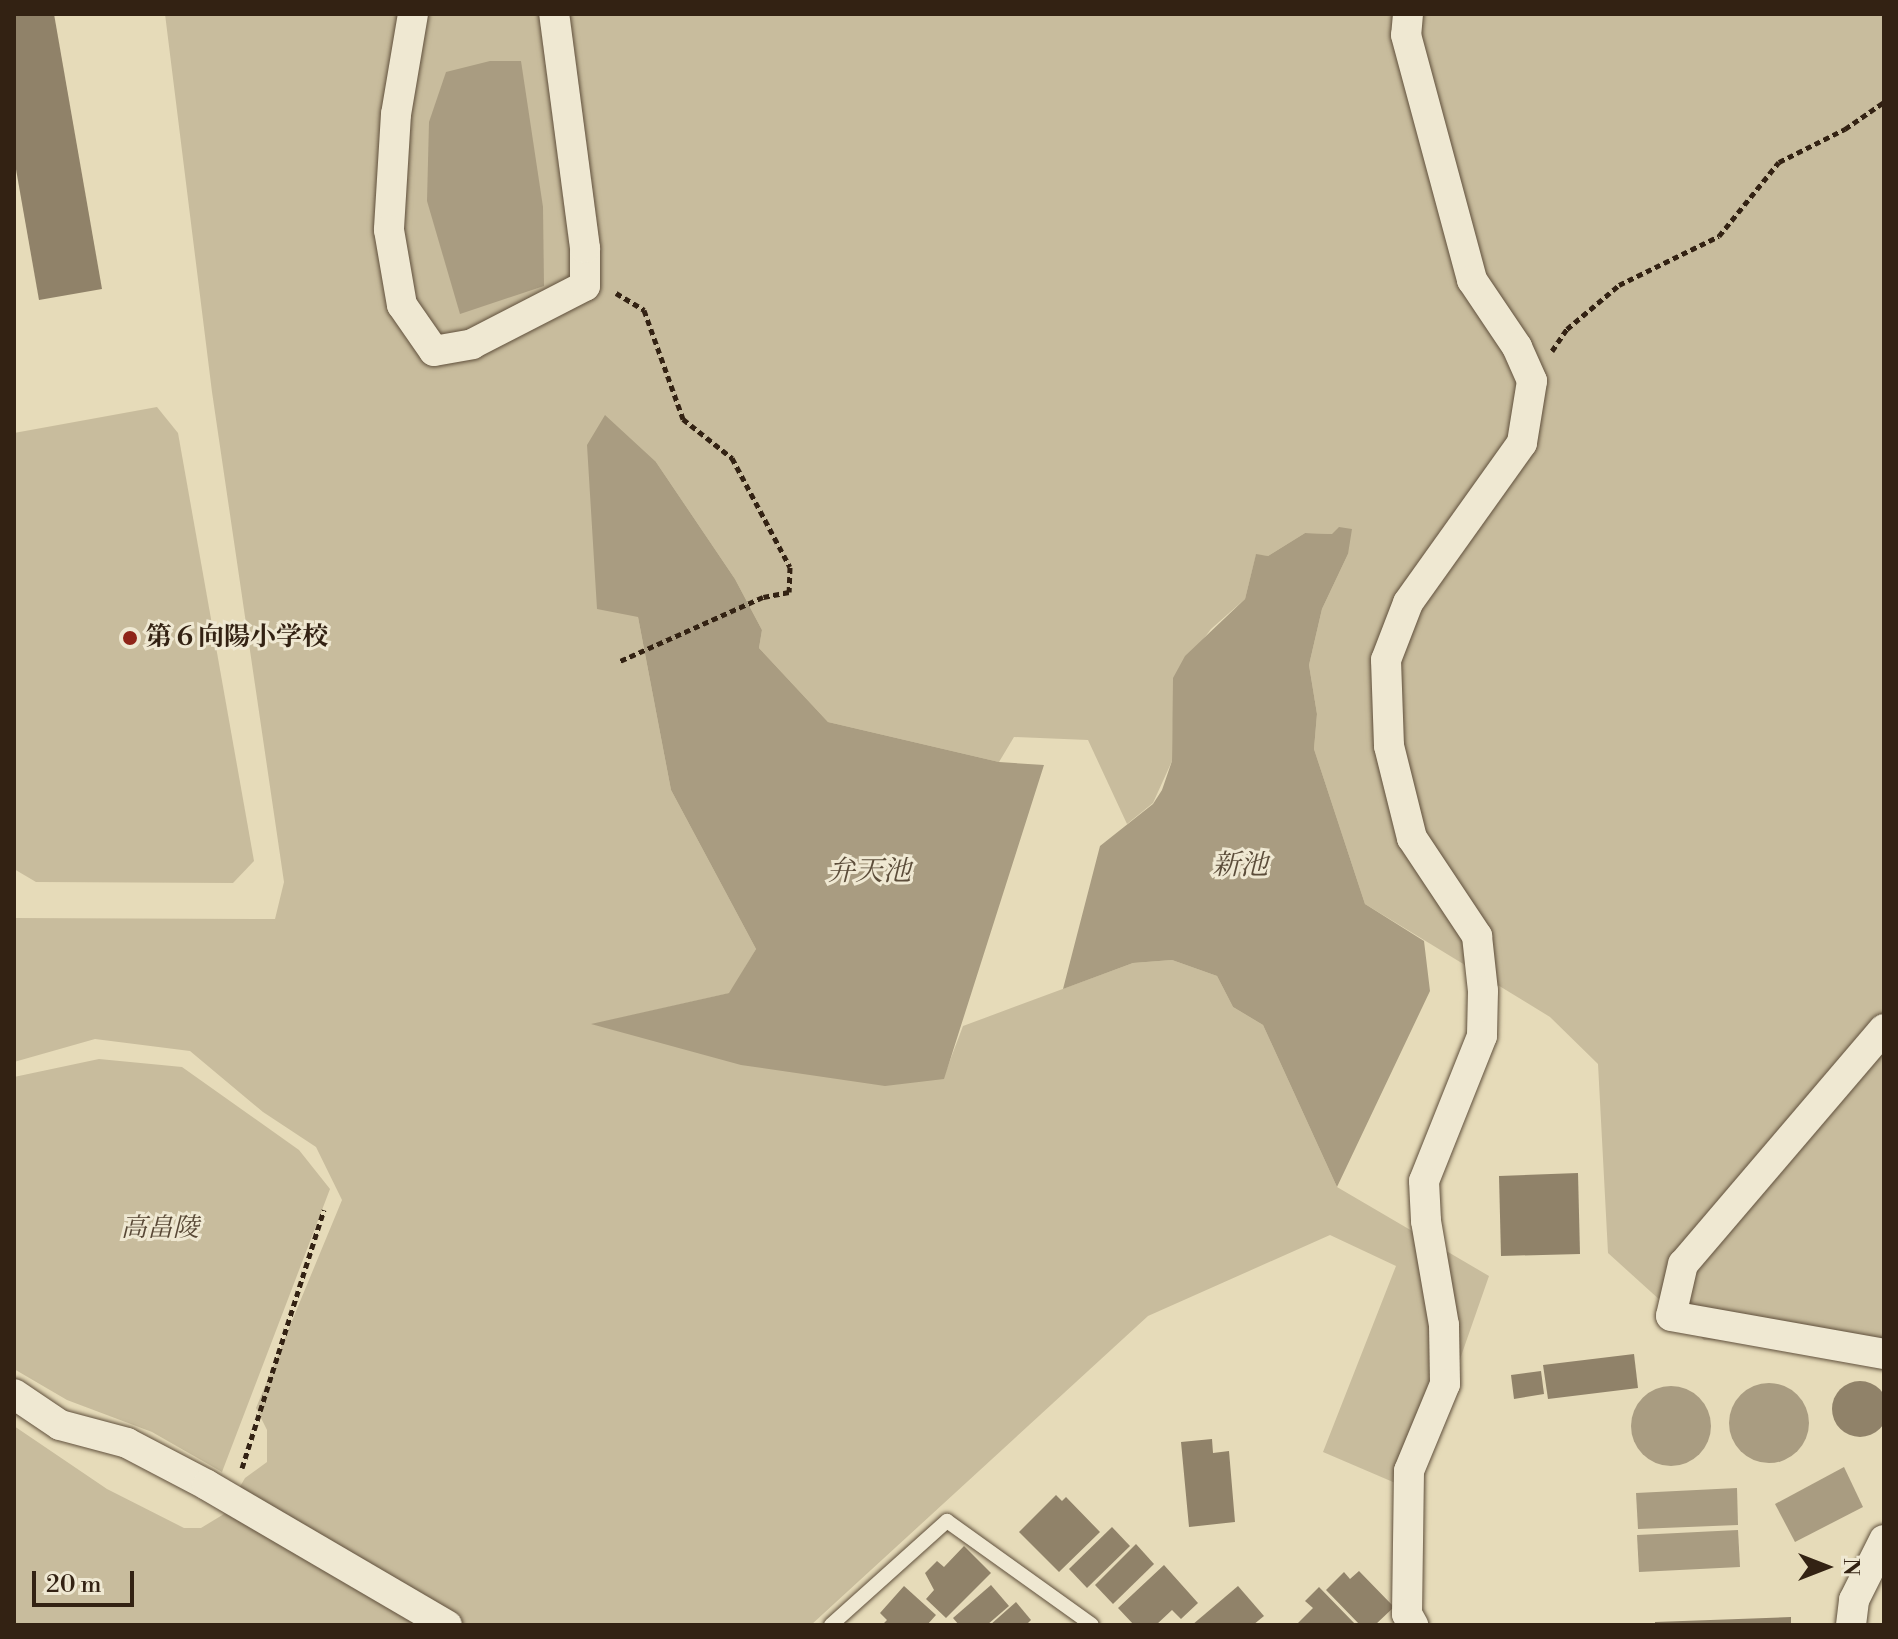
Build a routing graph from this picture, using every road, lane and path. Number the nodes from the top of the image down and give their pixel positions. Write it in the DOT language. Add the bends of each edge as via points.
graph roads {
  1 [pos="413,14"];
  2 [pos="554,14"];
  3 [pos="1408,14"];
  4 [pos="1884,102"];
  5 [pos="585,286"];
  6 [pos="1532,381"];
  7 [pos="618,662"];
  8 [pos="1884,1029"];
  9 [pos="324,1210"];
  10 [pos="1884,1354"];
  11 [pos="14,1394"];
  12 [pos="232,1502"];
  13 [pos="1884,1540"];
  14 [pos="834,1624"];
  15 [pos="447,1625"];
  16 [pos="1092,1625"];
  17 [pos="1413,1625"];
  18 [pos="1851,1625"];
  1 -- 5 [label="street" via="396,114 389,230 402,305 434,351 472,344"];
  2 -- 5 [label="street" via="585,248"];
  3 -- 6 [label="street" via="1406,35 1472,280 1517,347"];
  4 -- 6 [label="path" via="1845,129 1779,162 1719,236 1619,285 1567,329"];
  5 -- 7 [label="path" via="607,287 644,310 683,419 732,458 790,567 789,592 763,597"];
  6 -- 17 [label="street" via="1522,443 1408,603 1386,660 1389,746 1412,838 1477,936 1483,991 1482,1036 1424,1181 1444,1325 1445,1384 1409,1471 1407,1614"];
  8 -- 10 [label="street" via="1683,1264 1671,1316"];
  9 -- 12 [label="path"];
  11 -- 12 [label="street" via="60,1425 127,1443"];
  12 -- 15 [label="street"];
  13 -- 18 [label="street" via="1854,1600"];
  14 -- 16 [label="lane" via="947,1521"];
}
